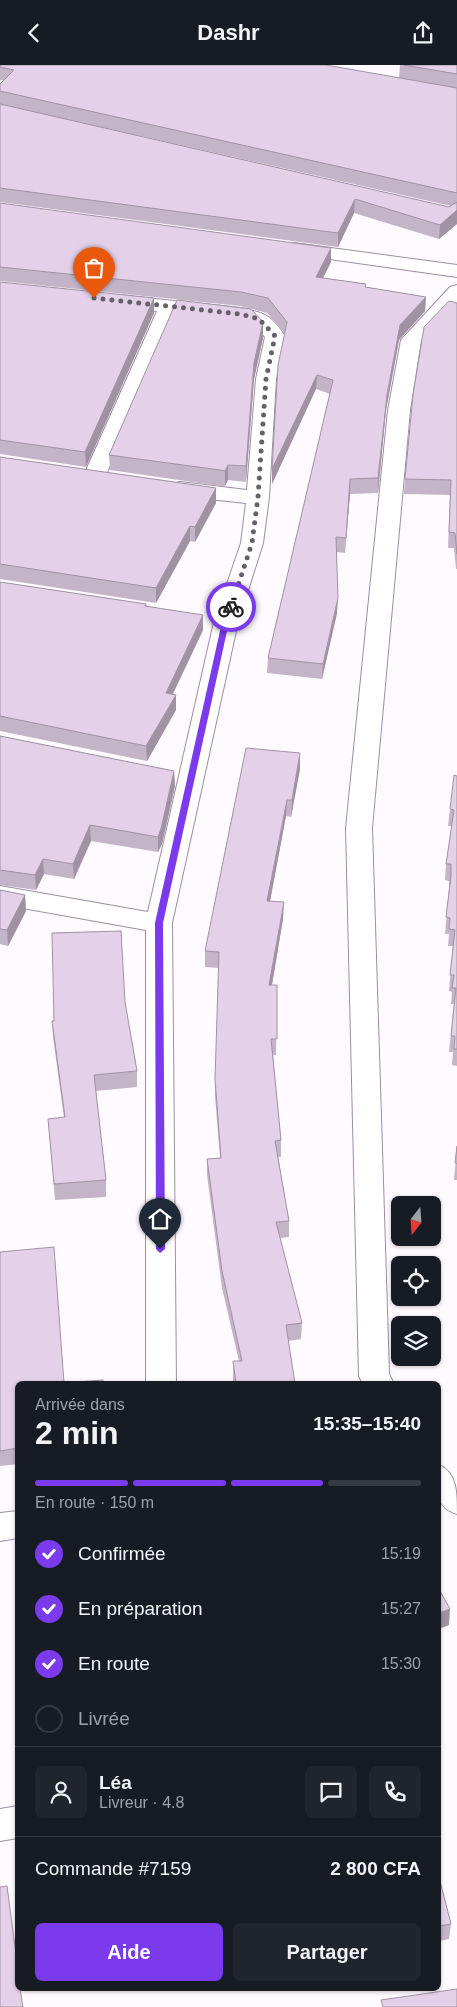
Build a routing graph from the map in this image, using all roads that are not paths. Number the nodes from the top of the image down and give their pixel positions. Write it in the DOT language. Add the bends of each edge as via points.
graph roads {
  1 [pos="272,246"];
  2 [pos="457,271"];
  3 [pos="457,291"];
  4 [pos="99,299"];
  5 [pos="169,306"];
  6 [pos="94,477"];
  7 [pos="162,487"];
  8 [pos="258,497"];
  9 [pos="0,895"];
  10 [pos="159,923"];
  11 [pos="161,1381"];
  12 [pos="377,1381"];
  13 [pos="441,1481"];
  14 [pos="457,1501"];
  15 [pos="15,1524"];
  16 [pos="0,1527"];
  17 [pos="15,1822"];
  18 [pos="0,1825"];
  1 -- 2 [label="street"];
  3 -- 12 [label="street" via="411,340 399,410 359,828 374,1376"];
  4 -- 5 [label="street"];
  5 -- 6 [label="street"];
  5 -- 8 [label="street" via="259,319 275,336 266,379"];
  7 -- 8 [label="street"];
  8 -- 10 [label="street" via="252,543 216,620 180,778"];
  9 -- 10 [label="street"];
  10 -- 11 [label="street"];
  13 -- 14 [label="street"];
  15 -- 16 [label="street"];
  17 -- 18 [label="street"];
}
